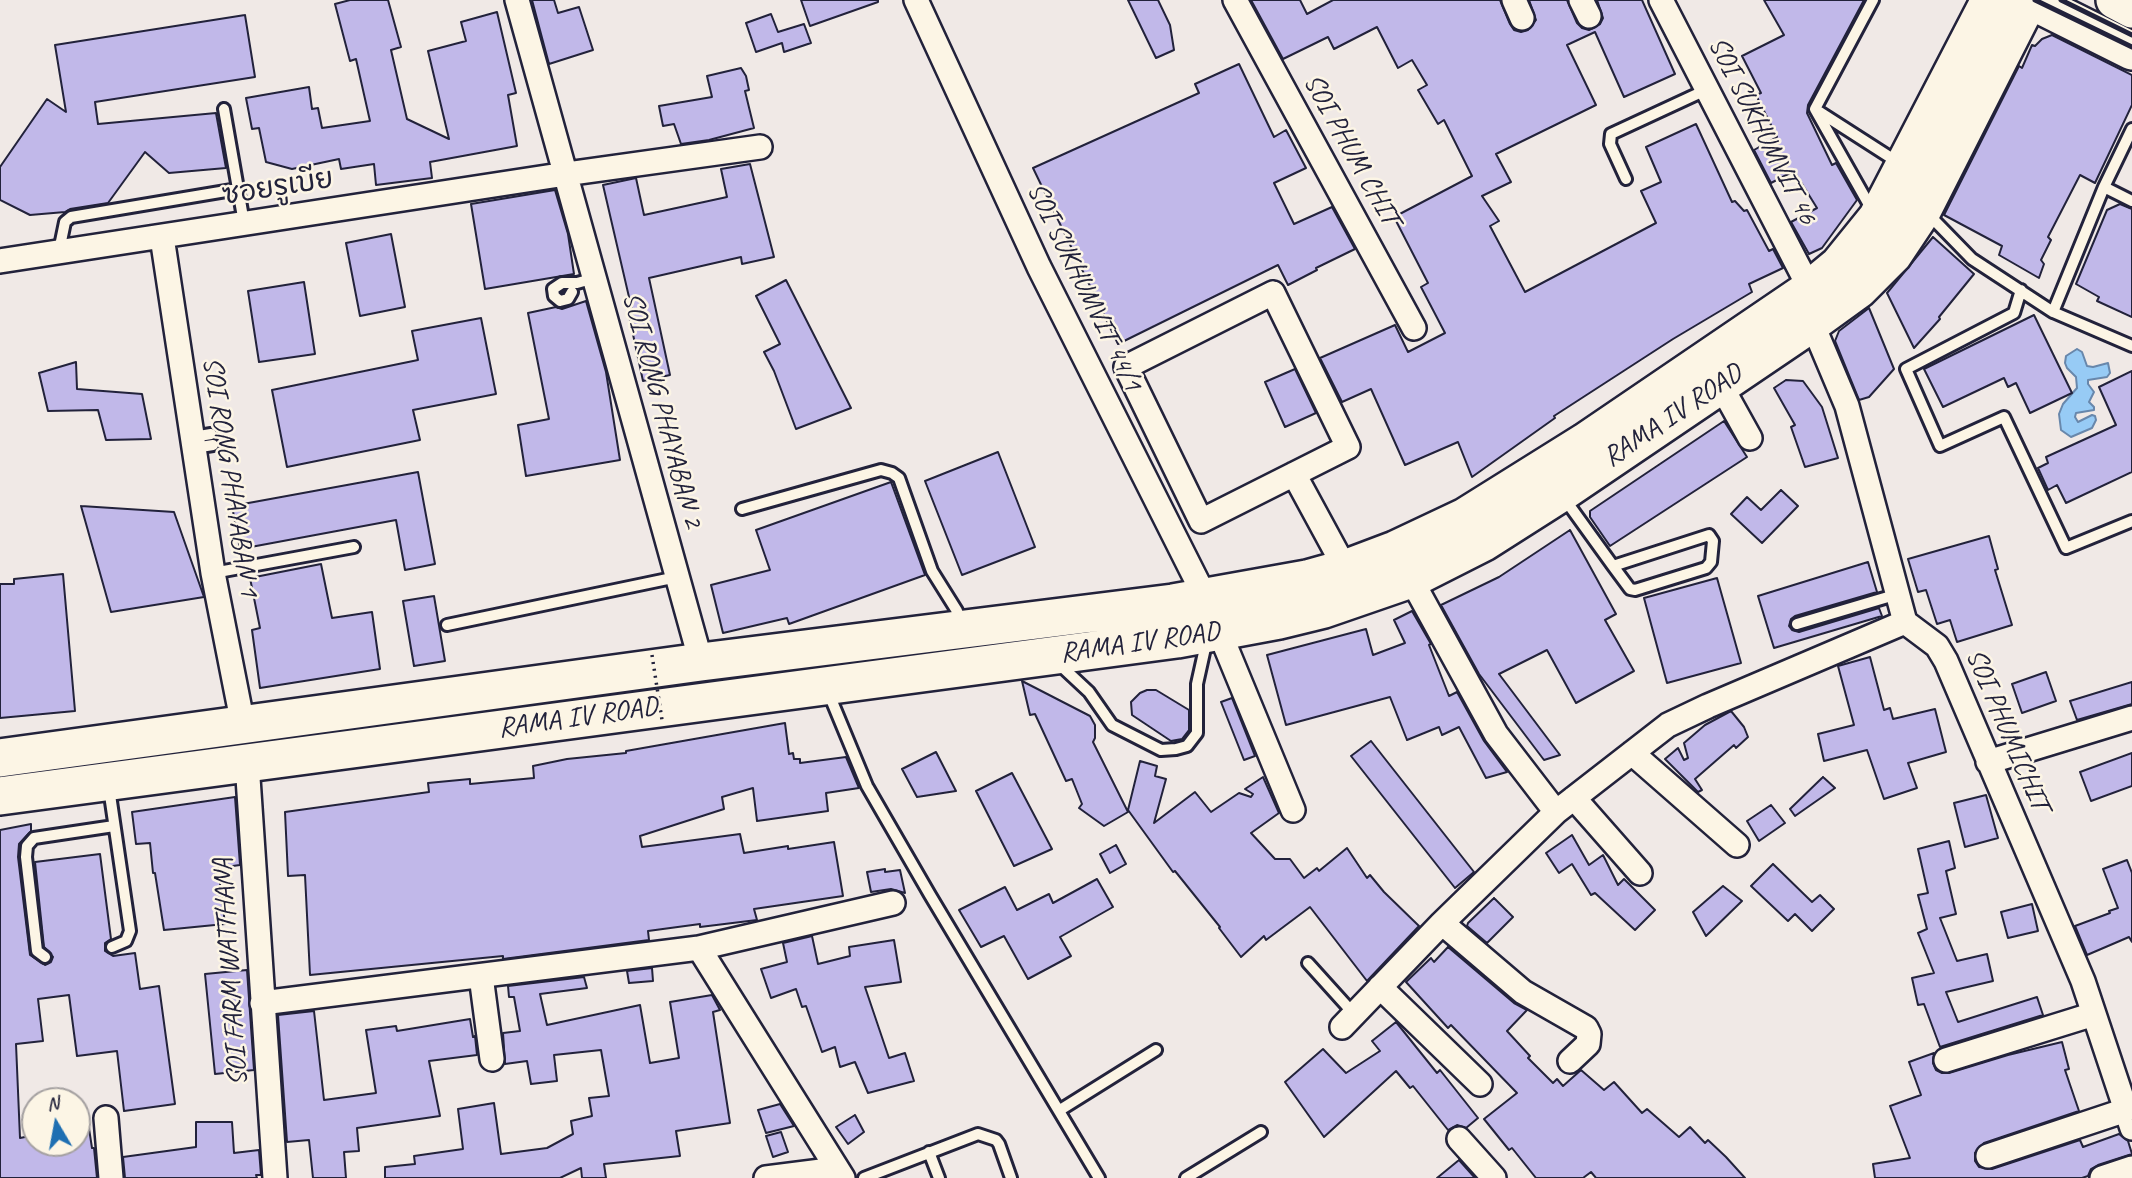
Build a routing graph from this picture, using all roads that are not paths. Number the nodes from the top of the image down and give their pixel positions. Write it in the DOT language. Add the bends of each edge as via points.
graph roads {
  1 [pos="517,0"];
  2 [pos="916,0"];
  3 [pos="1236,0"];
  4 [pos="1661,0"];
  5 [pos="1873,0"];
  6 [pos="1990,0"];
  7 [pos="2030,0"];
  8 [pos="2132,51"];
  9 [pos="1708,89"];
  10 [pos="224,109"];
  11 [pos="1815,109"];
  12 [pos="2132,129"];
  13 [pos="760,147"];
  14 [pos="566,174"];
  15 [pos="1626,179"];
  16 [pos="2104,187"];
  17 [pos="238,189"];
  18 [pos="1890,193"];
  19 [pos="2132,201"];
  20 [pos="1921,213"];
  21 [pos="244,223"];
  22 [pos="162,237"];
  23 [pos="59,252"];
  24 [pos="0,261"];
  25 [pos="582,284"];
  26 [pos="2021,290"];
  27 [pos="575,304"];
  28 [pos="1811,306"];
  29 [pos="2053,312"];
  30 [pos="1414,328"];
  31 [pos="2132,346"];
  32 [pos="1720,384"];
  33 [pos="1750,438"];
  34 [pos="1294,474"];
  35 [pos="1560,493"];
  36 [pos="742,509"];
  37 [pos="2132,521"];
  38 [pos="354,547"];
  39 [pos="1613,566"];
  40 [pos="1345,568"];
  41 [pos="213,573"];
  42 [pos="677,577"];
  43 [pos="1411,579"];
  44 [pos="1898,594"];
  45 [pos="1205,597"];
  46 [pos="1906,622"];
  47 [pos="1797,624"];
  48 [pos="447,625"];
  49 [pos="964,630"];
  50 [pos="1215,633"];
  51 [pos="1045,657"];
  52 [pos="701,662"];
  53 [pos="829,685"];
  54 [pos="2132,718"];
  55 [pos="243,725"];
  56 [pos="1632,753"];
  57 [pos="0,758"];
  58 [pos="1988,762"];
  59 [pos="247,763"];
  60 [pos="108,782"];
  61 [pos="0,796"];
  62 [pos="1565,805"];
  63 [pos="1293,810"];
  64 [pos="114,825"];
  65 [pos="1737,845"];
  66 [pos="1640,873"];
  67 [pos="893,903"];
  68 [pos="1442,923"];
  69 [pos="112,947"];
  70 [pos="699,948"];
  71 [pos="45,957"];
  72 [pos="1308,963"];
  73 [pos="481,976"];
  74 [pos="1380,986"];
  75 [pos="262,1003"];
  76 [pos="2094,1014"];
  77 [pos="1348,1020"];
  78 [pos="1156,1050"];
  79 [pos="492,1059"];
  80 [pos="1946,1060"];
  81 [pos="1570,1061"];
  82 [pos="1480,1084"];
  83 [pos="1060,1110"];
  84 [pos="106,1118"];
  85 [pos="2129,1119"];
  86 [pos="1261,1132"];
  87 [pos="1460,1139"];
  88 [pos="929,1152"];
  89 [pos="1988,1156"];
  90 [pos="2132,1168"];
  91 [pos="840,1174"];
  92 [pos="883,1175"];
  93 [pos="111,1178"];
  94 [pos="275,1178"];
  95 [pos="766,1178"];
  96 [pos="864,1178"];
  97 [pos="939,1178"];
  98 [pos="1011,1178"];
  99 [pos="1099,1178"];
  100 [pos="1186,1178"];
  101 [pos="1493,1178"];
  102 [pos="2102,1178"];
  1 -- 14 [label="street, SOI RONG PHAYABAN 2"];
  2 -- 45 [label="street, SOI SUKHUMVIT 44/1" via="1039,267"];
  3 -- 30 [label="street, SOI PHUM CHIT"];
  4 -- 9 [label="street, SOI SUKHUMVIT 46"];
  5 -- 11 [label="lane"];
  6 -- 18 [label="main road, RAMA IV ROAD"];
  7 -- 8 [label="main road"];
  7 -- 20 [label="main road, RAMA IV ROAD"];
  9 -- 15 [label="lane" via="1611,134 1610,144"];
  9 -- 28 [label="street, SOI SUKHUMVIT 46"];
  10 -- 17 [label="lane"];
  11 -- 18 [label="lane"];
  11 -- 18 [label="lane"];
  12 -- 16 [label="lane"];
  13 -- 14 [label="street, ซอยรูเบีย"];
  14 -- 21 [label="street, ซอยรูเบีย" via="334,214"];
  14 -- 25 [label="street, SOI RONG PHAYABAN 2"];
  16 -- 19 [label="lane"];
  16 -- 29 [label="lane"];
  17 -- 21 [label="lane"];
  17 -- 23 [label="lane" via="71,217 65,222"];
  18 -- 20 [label="main road"];
  18 -- 28 [label="main road, RAMA IV ROAD"];
  20 -- 26 [label="lane" via="1972,258"];
  20 -- 28 [label="main road, RAMA IV ROAD" via="1893,255 1859,289"];
  21 -- 22 [label="street, ซอยรูเบีย"];
  22 -- 23 [label="street, ซอยรูเบีย"];
  22 -- 41 [label="street, SOI RONG PHAYABAN 1" via="203,441"];
  23 -- 24 [label="street, ซอยรูเบีย"];
  25 -- 27 [label="lane"];
  25 -- 42 [label="street, SOI RONG PHAYABAN 2"];
  26 -- 29 [label="lane"];
  26 -- 37 [label="lane" via="2014,313 1906,369 1940,446 2004,417 2066,548"];
  28 -- 32 [label="main road, RAMA IV ROAD"];
  28 -- 40 [label="main road, RAMA IV ROAD" via="1465,517"];
  28 -- 44 [label="street" via="1847,406"];
  29 -- 31 [label="lane"];
  32 -- 33 [label="street"];
  32 -- 35 [label="main road, RAMA IV ROAD"];
  34 -- 34 [label="street" via="1201,521 1126,367 1273,293 1348,447"];
  34 -- 40 [label="street"];
  35 -- 39 [label="lane"];
  35 -- 43 [label="main road, RAMA IV ROAD" via="1484,542"];
  36 -- 49 [label="lane" via="881,470 892,473 899,478 932,571"];
  38 -- 41 [label="lane"];
  39 -- 39 [label="lane" via="1630,589 1639,591 1706,568 1713,541 1709,534"];
  40 -- 45 [label="main road, RAMA IV ROAD"];
  41 -- 55 [label="street, SOI RONG PHAYABAN 1"];
  42 -- 48 [label="lane"];
  42 -- 52 [label="street, SOI RONG PHAYABAN 2"];
  43 -- 50 [label="main road, RAMA IV ROAD" via="1324,609"];
  43 -- 62 [label="street" via="1496,734"];
  44 -- 46 [label="street"];
  44 -- 47 [label="lane"];
  45 -- 49 [label="main road, RAMA IV ROAD"];
  45 -- 50 [label="street, SOI SUKHUMVIT 44/1"];
  46 -- 56 [label="street" via="1668,725"];
  46 -- 58 [label="street, SOI PHUMICHIT" via="1937,646 1946,660"];
  49 -- 52 [label="main road, RAMA IV ROAD"];
  50 -- 51 [label="main road, RAMA IV ROAD"];
  50 -- 51 [label="lane" via="1205,645 1197,684 1197,733 1187,746 1176,749 1161,750 1112,724 1069,673"];
  50 -- 63 [label="street, SOI SUKHUMVIT 44/1"];
  51 -- 53 [label="main road, RAMA IV ROAD"];
  52 -- 55 [label="main road, RAMA IV ROAD"];
  53 -- 59 [label="main road, RAMA IV ROAD"];
  53 -- 83 [label="lane" via="867,786"];
  54 -- 58 [label="street"];
  55 -- 57 [label="main road, RAMA IV ROAD"];
  55 -- 59 [label="main road"];
  56 -- 62 [label="street"];
  56 -- 65 [label="street"];
  58 -- 76 [label="street, SOI PHUMICHIT"];
  59 -- 60 [label="main road, RAMA IV ROAD"];
  59 -- 75 [label="street, SOI FARM WATTHANA"];
  60 -- 61 [label="main road, RAMA IV ROAD"];
  60 -- 64 [label="lane"];
  62 -- 66 [label="street"];
  62 -- 68 [label="street"];
  64 -- 69 [label="lane" via="130,931 126,941"];
  64 -- 71 [label="lane" via="34,838 27,846 37,951"];
  67 -- 70 [label="street"];
  68 -- 74 [label="street"];
  68 -- 81 [label="street" via="1523,992 1586,1028 1588,1044"];
  70 -- 73 [label="street"];
  70 -- 91 [label="street"];
  72 -- 77 [label="lane"];
  73 -- 75 [label="street"];
  73 -- 79 [label="street"];
  74 -- 77 [label="street"];
  74 -- 82 [label="street"];
  75 -- 94 [label="street, SOI FARM WATTHANA"];
  76 -- 80 [label="street"];
  76 -- 85 [label="street, SOI PHUMICHIT"];
  78 -- 83 [label="lane"];
  83 -- 99 [label="lane"];
  84 -- 93 [label="street"];
  85 -- 89 [label="street"];
  86 -- 100 [label="lane"];
  87 -- 101 [label="street"];
  88 -- 92 [label="lane"];
  88 -- 97 [label="lane"];
  88 -- 98 [label="lane" via="969,1136 989,1137 999,1144"];
  90 -- 102 [label="street"];
  91 -- 95 [label="street"];
  92 -- 96 [label="lane"];
}
